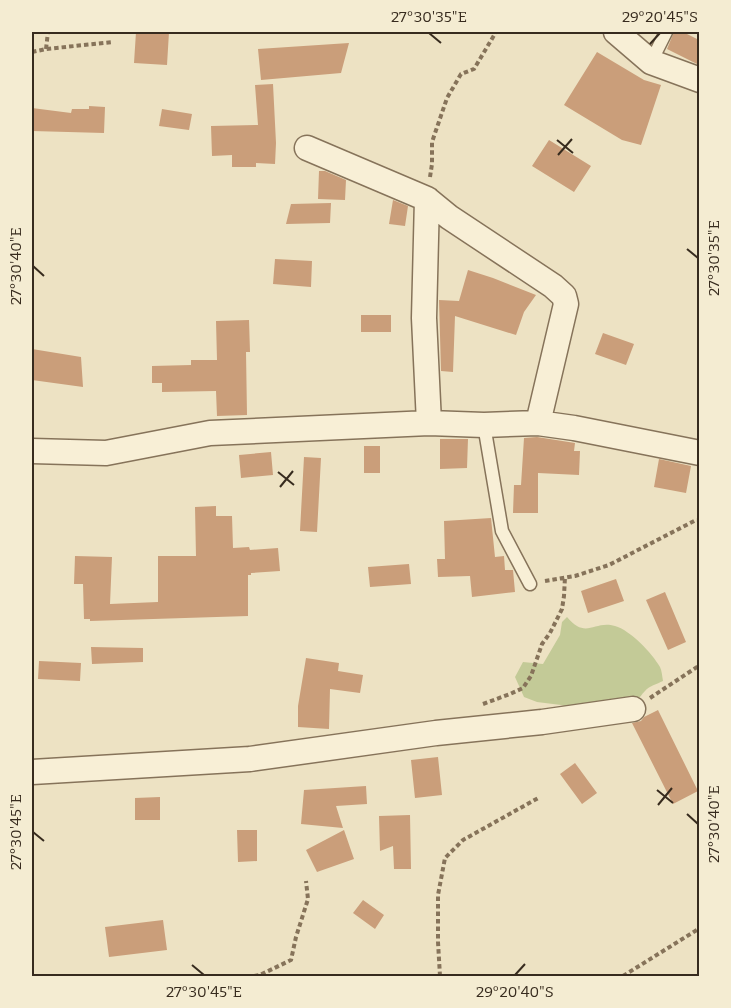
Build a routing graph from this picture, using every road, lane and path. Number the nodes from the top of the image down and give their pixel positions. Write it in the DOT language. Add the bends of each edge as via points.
graph roads {
  1 [pos="48,32"];
  2 [pos="496,32"];
  3 [pos="616,32"];
  4 [pos="666,32"];
  5 [pos="113,42"];
  6 [pos="46,49"];
  7 [pos="32,52"];
  8 [pos="651,62"];
  9 [pos="699,80"];
  10 [pos="307,148"];
  11 [pos="428,199"];
  12 [pos="429,423"];
  13 [pos="538,423"];
  14 [pos="484,425"];
  15 [pos="32,452"];
  16 [pos="699,453"];
  17 [pos="699,520"];
  18 [pos="565,577"];
  19 [pos="530,584"];
  20 [pos="699,665"];
  21 [pos="479,705"];
  22 [pos="633,710"];
  23 [pos="32,772"];
  24 [pos="540,797"];
  25 [pos="306,881"];
  26 [pos="699,928"];
  27 [pos="254,976"];
  28 [pos="440,976"];
  29 [pos="623,976"];
  1 -- 6 [label="path"];
  2 -- 11 [label="path" via="474,69 461,74 447,98 432,142"];
  3 -- 8 [label="street"];
  4 -- 8 [label="lane"];
  5 -- 6 [label="path"];
  6 -- 7 [label="path"];
  8 -- 9 [label="street"];
  10 -- 11 [label="street"];
  11 -- 12 [label="street" via="424,318"];
  11 -- 13 [label="street" via="564,296 566,304"];
  12 -- 14 [label="street"];
  12 -- 15 [label="street" via="210,433 106,453"];
  13 -- 14 [label="street"];
  13 -- 16 [label="street"];
  14 -- 19 [label="lane" via="502,531"];
  17 -- 18 [label="path" via="609,565"];
  18 -- 19 [label="path"];
  18 -- 21 [label="path" via="562,609 523,688"];
  20 -- 22 [label="path"];
  22 -- 23 [label="street" via="250,759"];
  24 -- 28 [label="path" via="462,840 445,858 438,895"];
  25 -- 27 [label="path" via="308,899 291,960"];
  26 -- 29 [label="path"];
}
